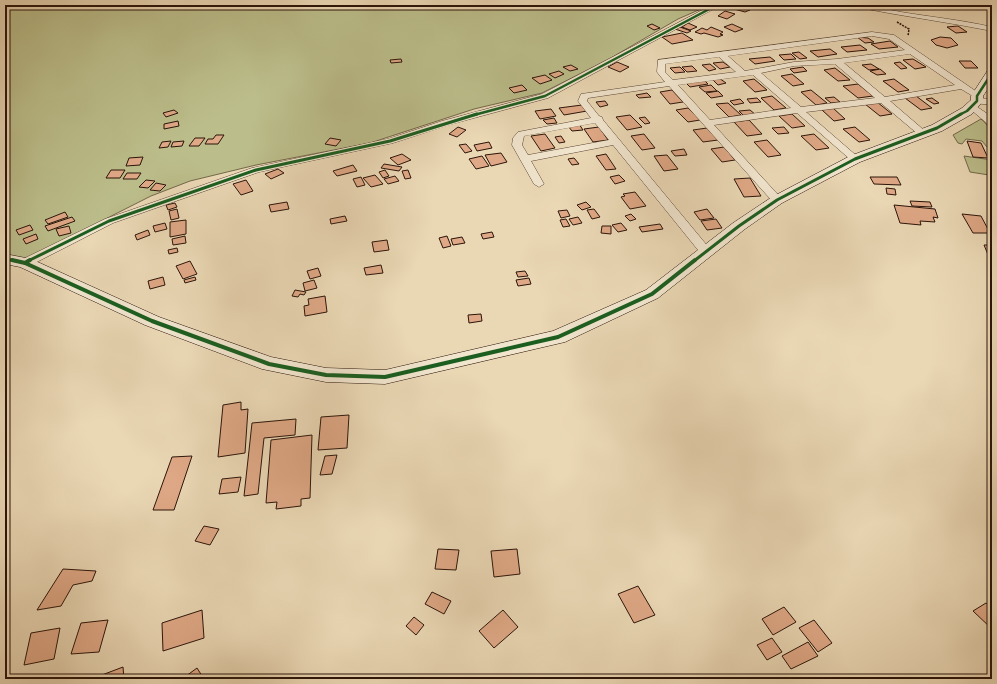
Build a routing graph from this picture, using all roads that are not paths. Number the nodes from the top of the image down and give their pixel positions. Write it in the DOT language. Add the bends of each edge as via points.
graph roads {
  1 [pos="717,5"];
  2 [pos="856,5"];
  3 [pos="992,30"];
  4 [pos="912,51"];
  5 [pos="721,54"];
  6 [pos="837,61"];
  7 [pos="755,72"];
  8 [pos="992,73"];
  9 [pos="743,74"];
  10 [pos="672,83"];
  11 [pos="962,86"];
  12 [pos="883,100"];
  13 [pos="980,101"];
  14 [pos="798,110"];
  15 [pos="598,119"];
  16 [pos="708,123"];
  17 [pos="992,123"];
  18 [pos="922,133"];
  19 [pos="616,141"];
  20 [pos="525,159"];
  21 [pos="855,159"];
  22 [pos="539,184"];
  23 [pos="777,200"];
  24 [pos="706,252"];
  25 [pos="5,259"];
  26 [pos="25,263"];
  1 -- 26 [label="street" via="545,96 390,141 256,170 109,221"];
  2 -- 3 [label="street"];
  4 -- 5 [label="street" via="891,38 872,34"];
  4 -- 6 [label="street"];
  4 -- 11 [label="street"];
  5 -- 9 [label="street"];
  5 -- 10 [label="street" via="661,62 662,72"];
  6 -- 7 [label="street" via="794,64"];
  6 -- 12 [label="street"];
  7 -- 9 [label="street"];
  7 -- 14 [label="street"];
  8 -- 13 [label="street"];
  9 -- 10 [label="street"];
  10 -- 15 [label="street" via="584,96 582,100"];
  10 -- 16 [label="street"];
  11 -- 12 [label="street"];
  11 -- 13 [label="street"];
  12 -- 14 [label="street"];
  12 -- 18 [label="street"];
  13 -- 17 [label="street" via="978,113 989,118"];
  13 -- 18 [label="street" via="937,128"];
  14 -- 16 [label="street"];
  14 -- 21 [label="street"];
  15 -- 19 [label="street"];
  15 -- 20 [label="street" via="521,134 517,144"];
  16 -- 23 [label="street"];
  18 -- 21 [label="street"];
  19 -- 20 [label="street"];
  19 -- 24 [label="street"];
  20 -- 22 [label="street"];
  21 -- 23 [label="street"];
  23 -- 24 [label="street"];
  24 -- 26 [label="street" via="652,294 558,337 385,377 326,375 269,364 152,322"];
  25 -- 26 [label="street"];
}
